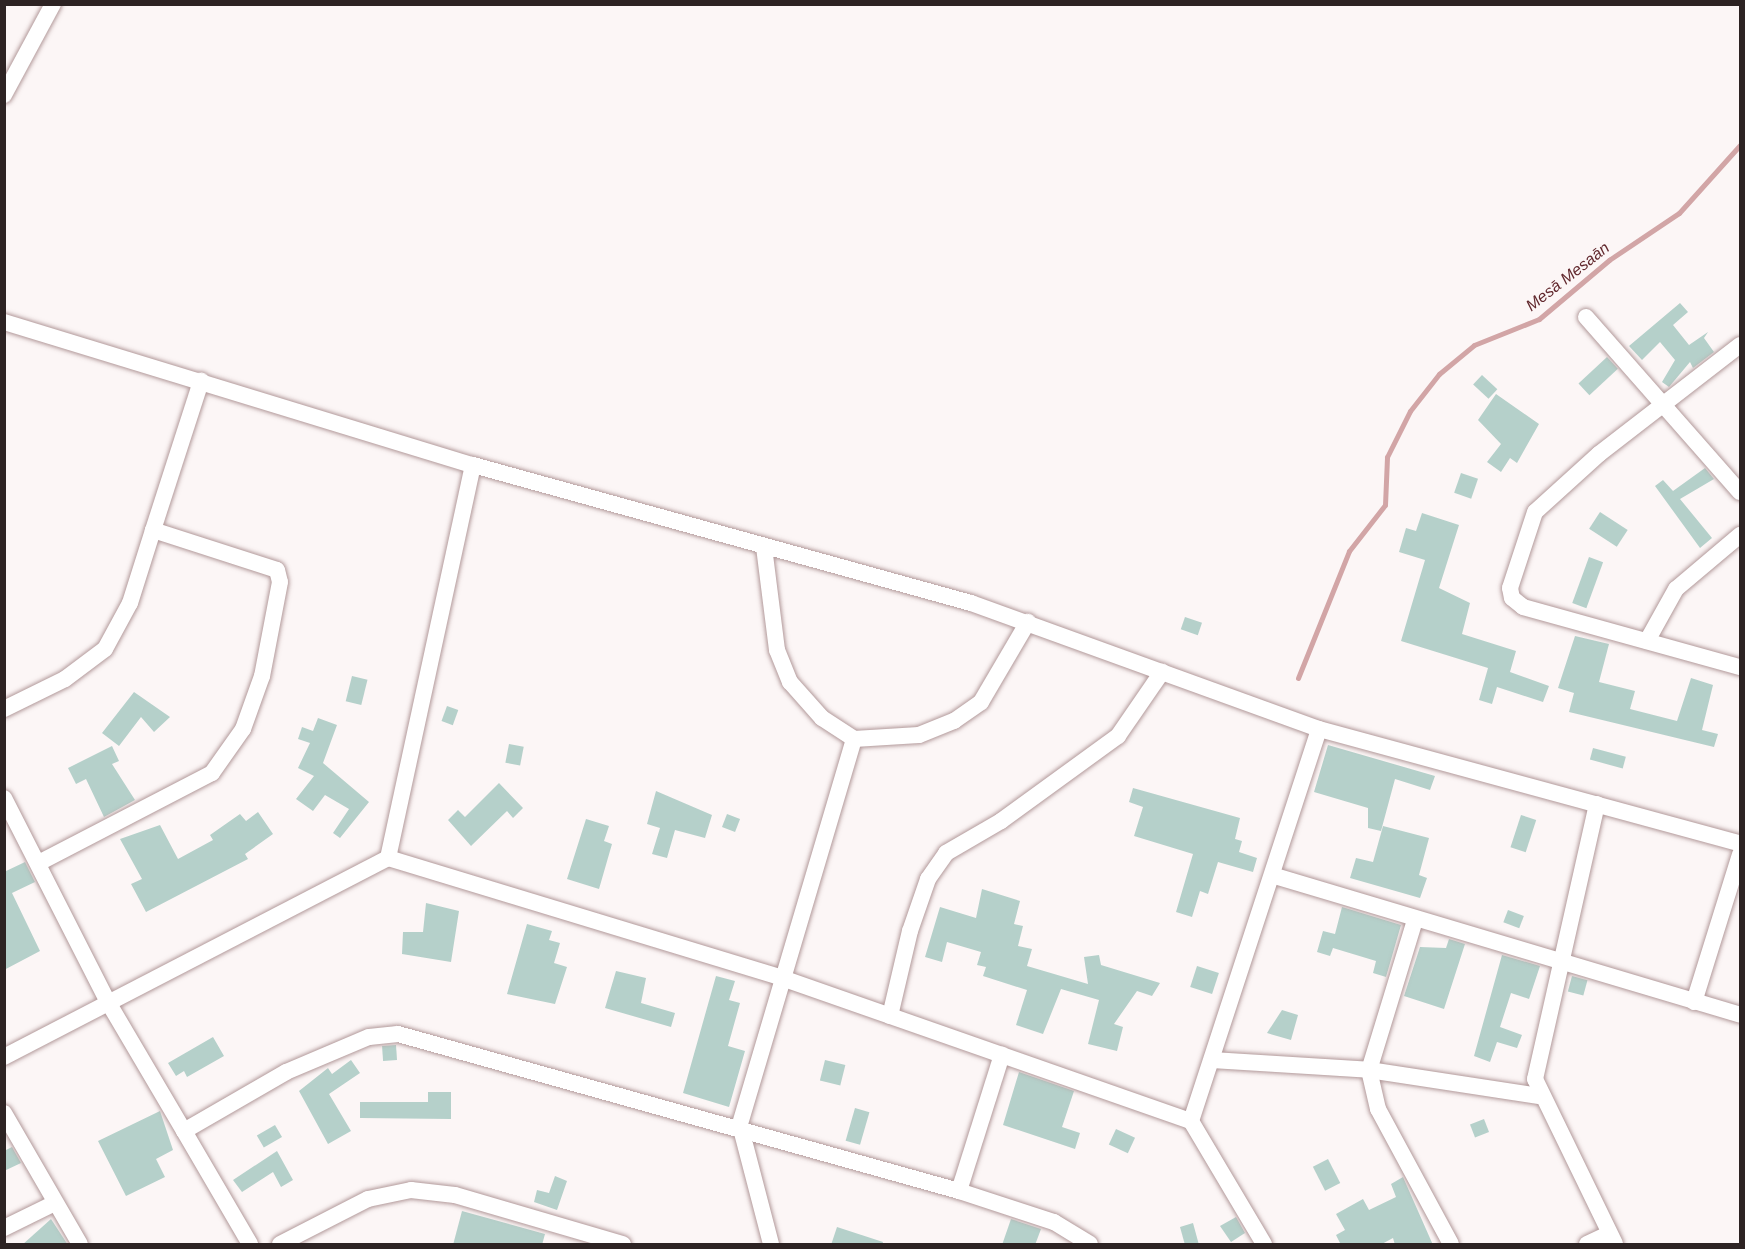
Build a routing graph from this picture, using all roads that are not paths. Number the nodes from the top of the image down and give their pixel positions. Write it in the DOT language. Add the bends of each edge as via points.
graph roads {
  1 [pos="52,4"];
  2 [pos="4,95"];
  3 [pos="1586,317"];
  4 [pos="4,322"];
  5 [pos="1740,345"];
  6 [pos="201,381"];
  7 [pos="1661,403"];
  8 [pos="473,465"];
  9 [pos="1740,492"];
  10 [pos="153,530"];
  11 [pos="1740,535"];
  12 [pos="764,547"];
  13 [pos="1028,622"];
  14 [pos="1647,641"];
  15 [pos="1740,667"];
  16 [pos="1162,672"];
  17 [pos="4,709"];
  18 [pos="1319,729"];
  19 [pos="854,739"];
  20 [pos="4,798"];
  21 [pos="1596,804"];
  22 [pos="1740,843"];
  23 [pos="1740,854"];
  24 [pos="388,858"];
  25 [pos="40,862"];
  26 [pos="1275,876"];
  27 [pos="1416,920"];
  28 [pos="1557,964"];
  29 [pos="782,978"];
  30 [pos="108,1002"];
  31 [pos="1694,1002"];
  32 [pos="1740,1015"];
  33 [pos="890,1016"];
  34 [pos="1002,1055"];
  35 [pos="4,1058"];
  36 [pos="1212,1059"];
  37 [pos="1369,1070"];
  38 [pos="1539,1096"];
  39 [pos="4,1113"];
  40 [pos="1191,1121"];
  41 [pos="740,1125"];
  42 [pos="184,1131"];
  43 [pos="959,1191"];
  44 [pos="55,1203"];
  45 [pos="4,1228"];
  46 [pos="1612,1239"];
  47 [pos="80,1245"];
  48 [pos="250,1245"];
  49 [pos="280,1245"];
  50 [pos="624,1245"];
  51 [pos="771,1245"];
  52 [pos="1090,1245"];
  53 [pos="1264,1245"];
  54 [pos="1451,1245"];
  55 [pos="1587,1245"];
  1 -- 2 [label="street"];
  3 -- 7 [label="street"];
  4 -- 6 [label="street"];
  5 -- 7 [label="street"];
  6 -- 8 [label="street"];
  6 -- 10 [label="street"];
  7 -- 9 [label="street"];
  7 -- 14 [label="street" via="1535,512 1510,588 1512,598 1523,607"];
  8 -- 12 [label="street"];
  8 -- 24 [label="street"];
  10 -- 17 [label="street" via="130,603 105,649 65,679"];
  10 -- 25 [label="street" via="277,570 280,582 262,676 243,729 212,773"];
  11 -- 14 [label="street" via="1676,589"];
  12 -- 13 [label="street"];
  12 -- 19 [label="street" via="777,650 790,682 822,718"];
  13 -- 16 [label="street"];
  13 -- 19 [label="street" via="981,702 954,722 919,735"];
  14 -- 15 [label="street"];
  16 -- 18 [label="street"];
  16 -- 33 [label="street" via="1118,736 1021,807 946,853 928,879 910,931"];
  18 -- 21 [label="street"];
  18 -- 26 [label="street"];
  19 -- 29 [label="street"];
  20 -- 25 [label="street"];
  21 -- 22 [label="street"];
  21 -- 28 [label="street"];
  23 -- 31 [label="street"];
  24 -- 29 [label="street"];
  24 -- 30 [label="street"];
  25 -- 30 [label="street"];
  26 -- 27 [label="street"];
  26 -- 36 [label="street"];
  27 -- 28 [label="street"];
  27 -- 37 [label="street"];
  28 -- 31 [label="street"];
  28 -- 38 [label="street" via="1536,1063"];
  29 -- 33 [label="street"];
  29 -- 41 [label="street"];
  30 -- 35 [label="street"];
  30 -- 42 [label="street"];
  31 -- 32 [label="street"];
  33 -- 34 [label="street"];
  34 -- 40 [label="street"];
  34 -- 43 [label="street"];
  36 -- 37 [label="street"];
  36 -- 40 [label="street"];
  37 -- 38 [label="street"];
  37 -- 54 [label="street" via="1378,1109"];
  38 -- 46 [label="street"];
  39 -- 44 [label="street"];
  40 -- 53 [label="street"];
  41 -- 42 [label="street" via="398,1034 369,1037 286,1072"];
  41 -- 43 [label="street"];
  41 -- 51 [label="street"];
  42 -- 48 [label="street"];
  43 -- 52 [label="street" via="1054,1222"];
  44 -- 45 [label="street"];
  44 -- 47 [label="street"];
  46 -- 55 [label="street"];
  49 -- 50 [label="street" via="368,1199 411,1191 455,1195"];
}
